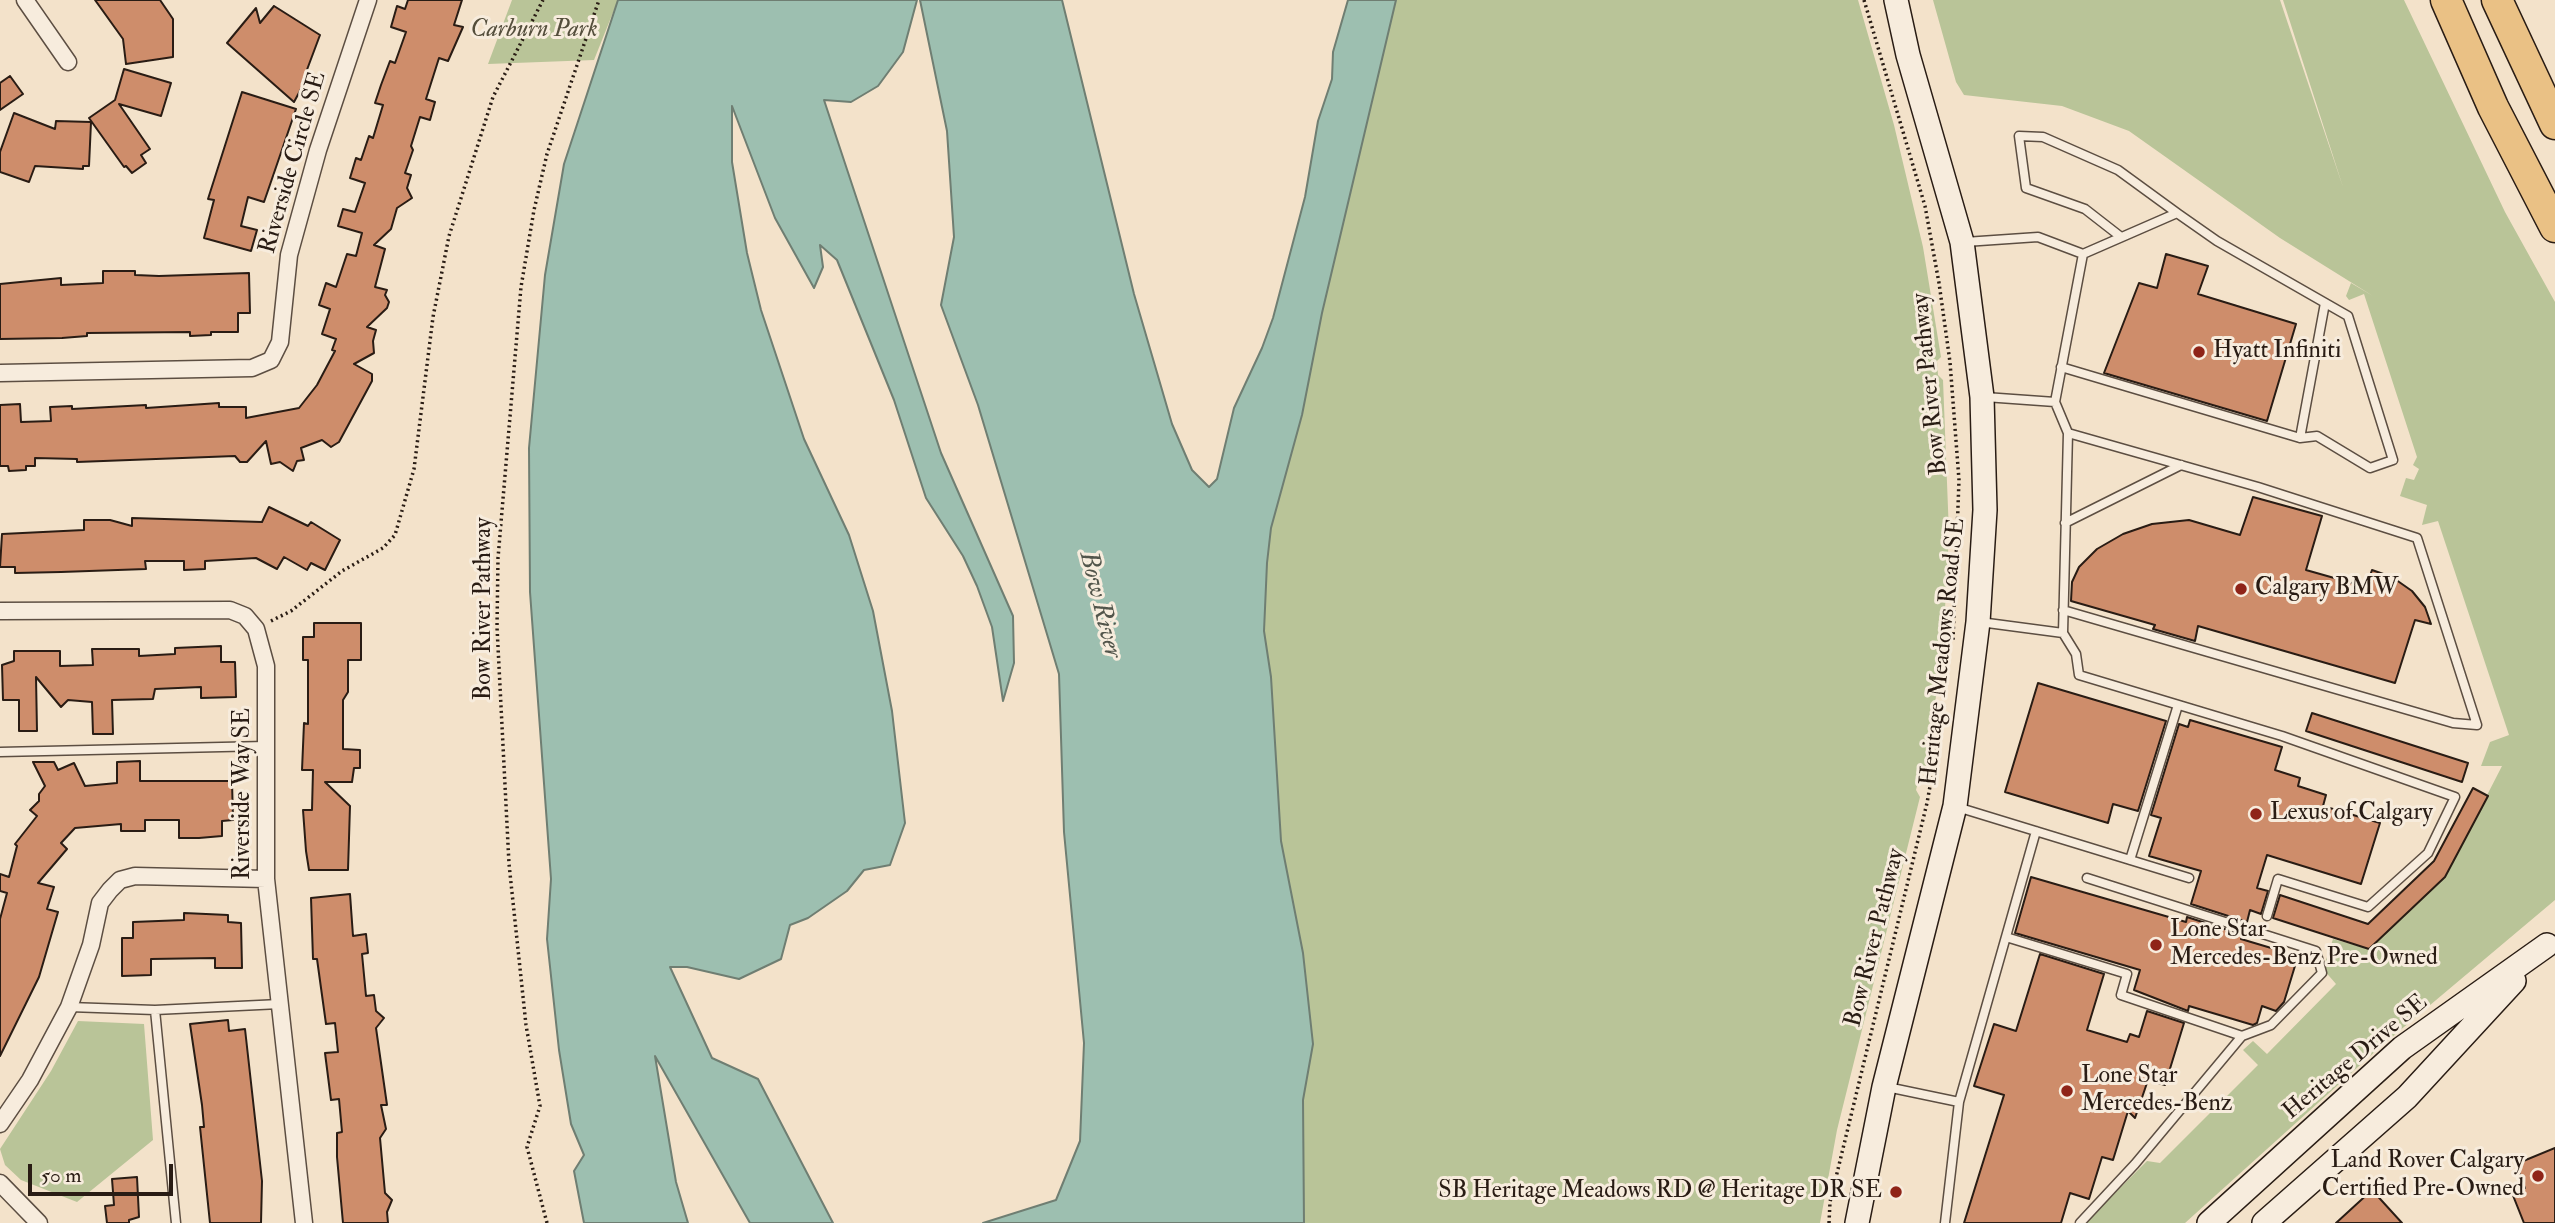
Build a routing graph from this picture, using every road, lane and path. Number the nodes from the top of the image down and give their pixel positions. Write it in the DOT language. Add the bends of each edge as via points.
graph roads {
  1 [pos="24,0"];
  2 [pos="368,0"];
  3 [pos="543,0"];
  4 [pos="599,0"];
  5 [pos="1864,0"];
  6 [pos="1896,0"];
  7 [pos="2435,0"];
  8 [pos="2446,0"];
  9 [pos="2497,0"];
  10 [pos="68,62"];
  11 [pos="2493,107"];
  12 [pos="2555,124"];
  13 [pos="2177,213"];
  14 [pos="2555,227"];
  15 [pos="2121,237"];
  16 [pos="1962,242"];
  17 [pos="2083,254"];
  18 [pos="2325,303"];
  19 [pos="2062,367"];
  20 [pos="0,373"];
  21 [pos="1982,397"];
  22 [pos="2055,402"];
  23 [pos="2068,433"];
  24 [pos="2300,438"];
  25 [pos="2181,465"];
  26 [pos="2066,523"];
  27 [pos="2063,610"];
  28 [pos="0,611"];
  29 [pos="1978,622"];
  30 [pos="256,629"];
  31 [pos="2063,633"];
  32 [pos="1952,645"];
  33 [pos="1945,697"];
  34 [pos="2178,705"];
  35 [pos="266,746"];
  36 [pos="0,752"];
  37 [pos="1955,806"];
  38 [pos="2036,831"];
  39 [pos="2130,860"];
  40 [pos="2087,878"];
  41 [pos="2189,878"];
  42 [pos="266,880"];
  43 [pos="2267,916"];
  44 [pos="2006,937"];
  45 [pos="2551,942"];
  46 [pos="280,1004"];
  47 [pos="69,1007"];
  48 [pos="155,1010"];
  49 [pos="2242,1036"];
  50 [pos="1884,1087"];
  51 [pos="1959,1102"];
  52 [pos="0,1124"];
  53 [pos="0,1183"];
  54 [pos="39,1223"];
  55 [pos="176,1223"];
  56 [pos="304,1223"];
  57 [pos="547,1223"];
  58 [pos="1829,1223"];
  59 [pos="1857,1223"];
  60 [pos="1945,1223"];
  61 [pos="2080,1223"];
  62 [pos="2209,1223"];
  63 [pos="2264,1223"];
  1 -- 10 [label="street"];
  2 -- 20 [label="street, Riverside Circle SE" via="289,255 280,342 271,360 251,368"];
  3 -- 30 [label="path" via="493,97 449,236 433,317 414,469 394,536 291,611"];
  4 -- 57 [label="path, Bow River Pathway" via="547,154 534,211 521,287 498,558 509,864 526,1025 540,1106 527,1147"];
  5 -- 32 [label="path, Bow River Pathway" via="1925,206 1941,296 1959,480"];
  6 -- 16 [label="main road, Heritage Meadows Road SE"];
  7 -- 11 [label="highway"];
  8 -- 11 [label="highway"];
  9 -- 12 [label="highway"];
  11 -- 14 [label="highway"];
  13 -- 15 [label="lane"];
  13 -- 15 [label="lane" via="2118,170 2043,137 2019,136 2026,188 2085,209"];
  13 -- 18 [label="lane"];
  15 -- 17 [label="lane"];
  16 -- 17 [label="lane" via="2038,237"];
  16 -- 21 [label="main road, Heritage Meadows Road SE"];
  17 -- 19 [label="lane"];
  18 -- 24 [label="lane"];
  18 -- 24 [label="lane" via="2348,317 2393,460 2370,468 2317,436"];
  19 -- 22 [label="lane"];
  19 -- 24 [label="lane"];
  21 -- 22 [label="lane"];
  21 -- 29 [label="main road, Heritage Meadows Road SE" via="1985,510"];
  22 -- 23 [label="lane"];
  23 -- 25 [label="lane"];
  23 -- 26 [label="lane"];
  25 -- 26 [label="lane"];
  25 -- 27 [label="lane" via="2417,538 2477,725 2453,723"];
  26 -- 27 [label="lane"];
  27 -- 31 [label="lane"];
  28 -- 30 [label="street" via="230,610 246,616"];
  29 -- 31 [label="lane"];
  29 -- 37 [label="main road, Heritage Meadows Road SE"];
  30 -- 35 [label="street, Riverside Way SE" via="266,666"];
  31 -- 34 [label="lane" via="2076,654 2079,675"];
  33 -- 58 [label="path, Bow River Pathway" via="1927,803 1830,1202"];
  34 -- 39 [label="lane"];
  34 -- 43 [label="lane" via="2283,736 2455,797 2428,853 2368,907 2278,879"];
  35 -- 36 [label="lane"];
  35 -- 42 [label="street, Riverside Way SE"];
  37 -- 38 [label="lane"];
  37 -- 50 [label="main road, Heritage Meadows Road SE"];
  38 -- 39 [label="lane"];
  38 -- 44 [label="lane"];
  39 -- 41 [label="lane"];
  40 -- 49 [label="lane" via="2316,951 2322,972 2271,1025"];
  42 -- 46 [label="street, Riverside Way SE"];
  42 -- 47 [label="street" via="135,876 120,880 100,903"];
  44 -- 49 [label="lane" via="2127,974 2121,995"];
  44 -- 51 [label="lane"];
  45 -- 62 [label="main road, Heritage Drive SE" via="2402,1048"];
  45 -- 63 [label="main road, Heritage Drive SE" via="2407,1097"];
  46 -- 48 [label="lane"];
  46 -- 56 [label="street, Riverside Way SE"];
  47 -- 48 [label="lane"];
  47 -- 52 [label="street"];
  48 -- 55 [label="lane"];
  49 -- 61 [label="lane"];
  50 -- 51 [label="lane"];
  50 -- 59 [label="main road, Heritage Meadows Road SE"];
  51 -- 60 [label="lane"];
  53 -- 54 [label="street"];
}
